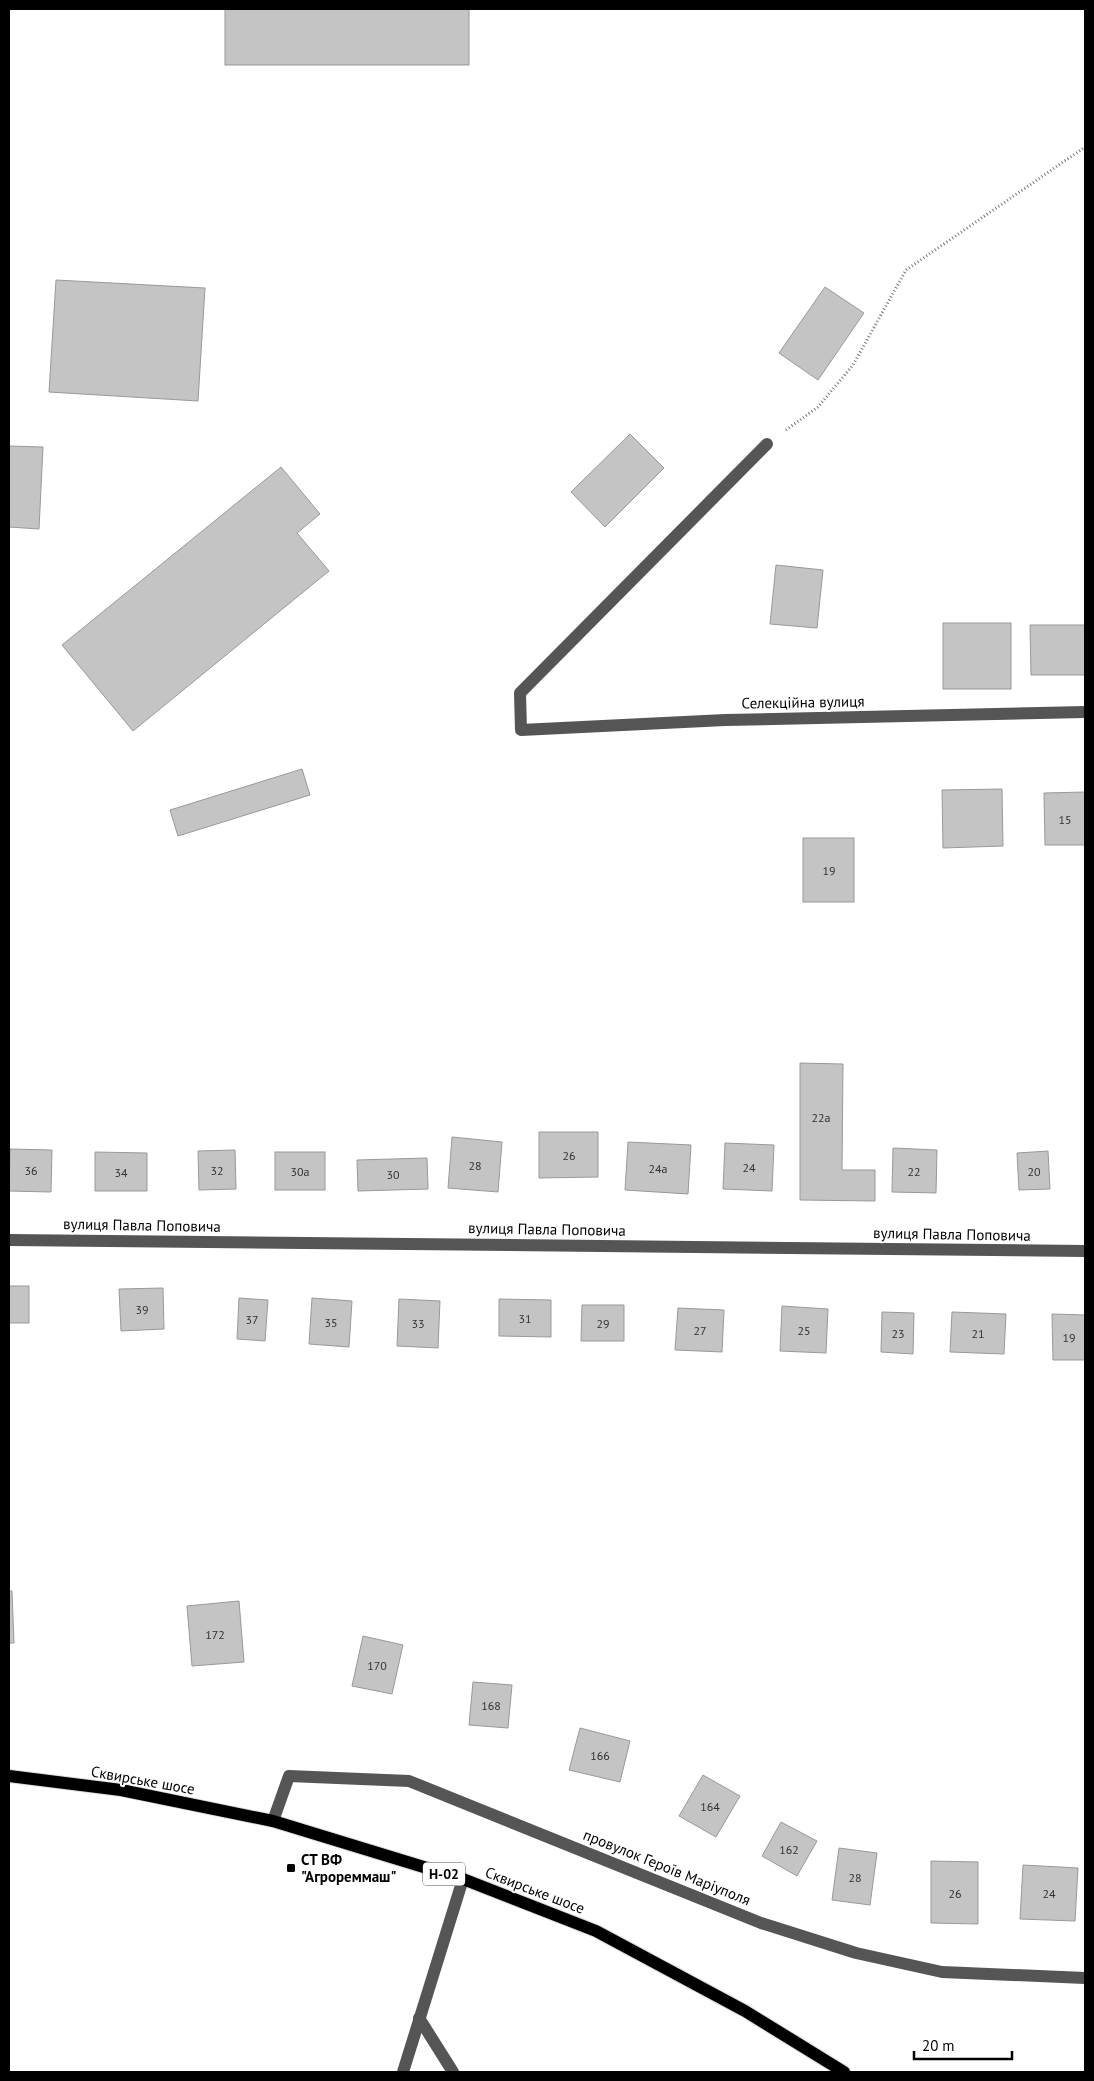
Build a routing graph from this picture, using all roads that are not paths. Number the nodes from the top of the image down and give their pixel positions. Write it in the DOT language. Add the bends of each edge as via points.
graph roads {
  1 [pos="768,444"];
  2 [pos="1085,712"];
  3 [pos="9,1240"];
  4 [pos="1085,1251"];
  5 [pos="9,1776"];
  6 [pos="273,1821"];
  7 [pos="463,1879"];
  8 [pos="1085,1978"];
  9 [pos="420,2018"];
  10 [pos="403,2072"];
  11 [pos="453,2072"];
  12 [pos="844,2072"];
  1 -- 2 [label="street, Селекційна вулиця" via="520,693 521,730 725,720"];
  3 -- 4 [label="street, вулиця Павла Поповича"];
  5 -- 6 [label="main road, Сквирське шосе / Н-02" via="121,1790"];
  6 -- 7 [label="main road, Сквирське шосе / Н-02"];
  6 -- 8 [label="street, провулок Героїв Маріуполя" via="289,1776 409,1781 761,1923 856,1953 942,1972"];
  7 -- 9 [label="street"];
  7 -- 12 [label="main road, Сквирське шосе / Н-02" via="596,1931 745,2011"];
  9 -- 10 [label="street"];
  9 -- 11 [label="street"];
}
